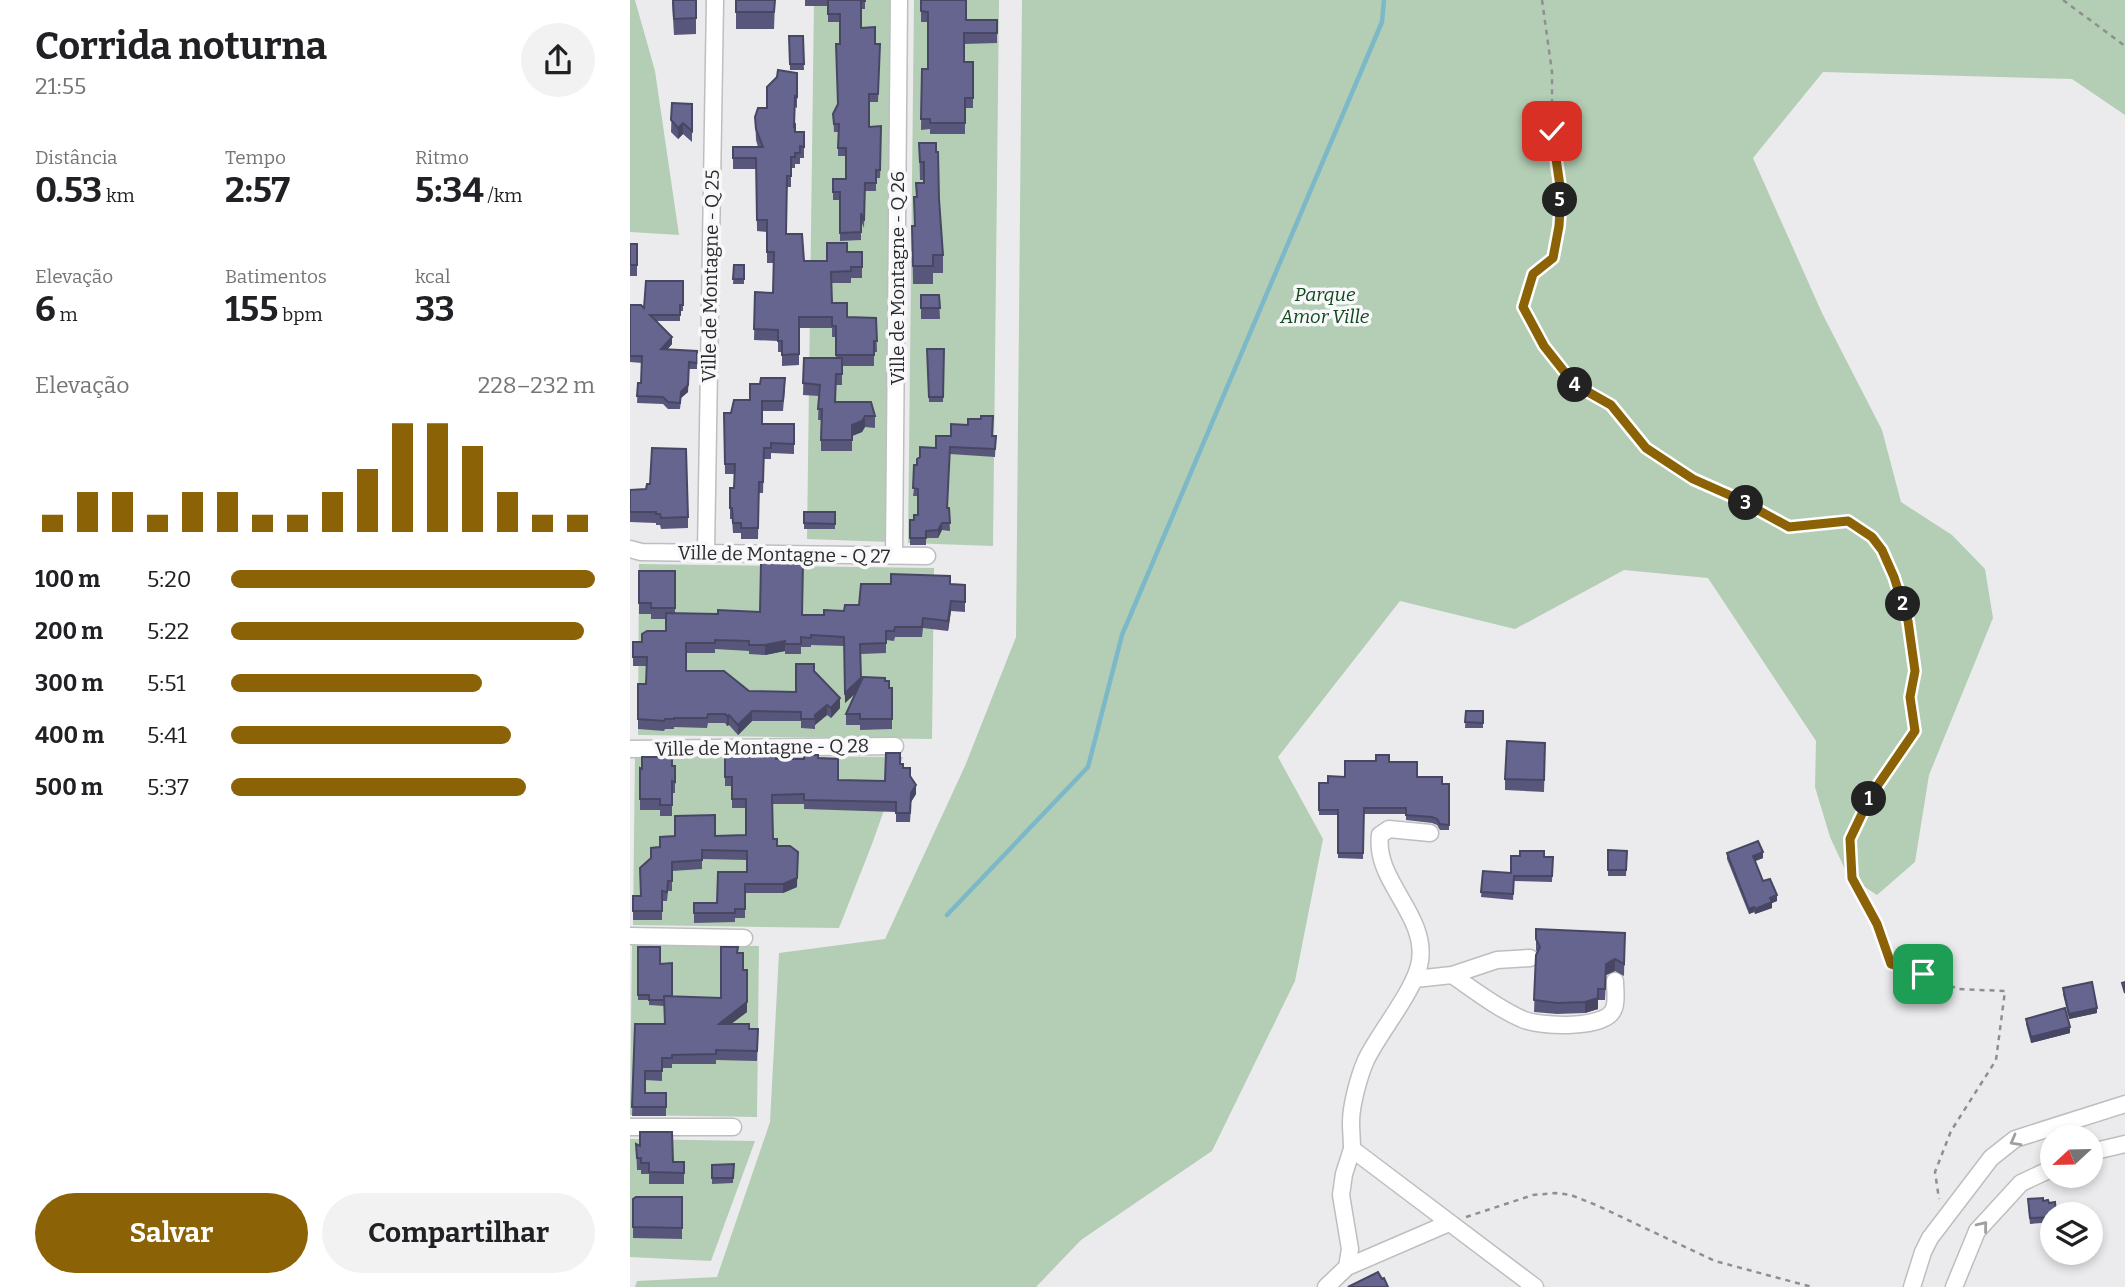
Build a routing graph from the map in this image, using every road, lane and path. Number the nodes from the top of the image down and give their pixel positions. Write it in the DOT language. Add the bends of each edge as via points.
graph roads {
  1 [pos="715,0"];
  2 [pos="899,0"];
  3 [pos="1542,0"];
  4 [pos="2063,0"];
  5 [pos="2125,46"];
  6 [pos="706,552"];
  7 [pos="634,553"];
  8 [pos="894,556"];
  9 [pos="927,556"];
  10 [pos="895,746"];
  11 [pos="630,749"];
  12 [pos="1430,833"];
  13 [pos="630,936"];
  14 [pos="744,937"];
  15 [pos="1530,958"];
  16 [pos="1452,975"];
  17 [pos="1415,979"];
  18 [pos="1615,981"];
  19 [pos="2125,1104"];
  20 [pos="630,1127"];
  21 [pos="733,1127"];
  22 [pos="2125,1144"];
  23 [pos="1352,1149"];
  24 [pos="2104,1149"];
  25 [pos="2040,1174"];
  26 [pos="1942,1220"];
  27 [pos="1449,1223"];
  28 [pos="1347,1267"];
  29 [pos="1326,1287"];
  30 [pos="1535,1287"];
  31 [pos="1812,1287"];
  32 [pos="1912,1287"];
  33 [pos="1954,1287"];
  1 -- 6 [label="street, Ville de Montagne - Q 25"];
  2 -- 8 [label="street, Ville de Montagne - Q 26"];
  3 -- 26 [label="path" via="1552,72 1559,226 1553,258 1533,274 1523,307 1544,346 1574,384 1611,405 1646,448 1693,479 1789,527 1848,521 1872,537 1894,577 1908,621 1915,671 1910,697 1915,731 1871,795 1850,839 1852,878 1877,924 1891,964 1958,989 2005,991 1996,1060 1951,1131 1935,1172"];
  4 -- 5 [label="path"];
  6 -- 7 [label="street, Ville de Montagne - Q 27"];
  6 -- 8 [label="street, Ville de Montagne - Q 27"];
  8 -- 9 [label="street, Ville de Montagne - Q 27"];
  10 -- 11 [label="street, Ville de Montagne - Q 28"];
  12 -- 17 [label="street" via="1389,829 1380,835 1383,866 1418,931 1421,959"];
  13 -- 14 [label="street"];
  15 -- 16 [label="street" via="1497,960"];
  16 -- 17 [label="street"];
  16 -- 18 [label="street" via="1524,1020 1550,1024 1585,1025 1608,1017 1614,1009"];
  17 -- 23 [label="street" via="1365,1062 1351,1120"];
  19 -- 26 [label="street, one-way" via="2015,1139 1991,1158"];
  20 -- 21 [label="street"];
  22 -- 24 [label="street"];
  23 -- 27 [label="street"];
  23 -- 28 [label="street" via="1341,1195 1350,1249"];
  33 -- 25 [label="street, one-way" via="1977,1231 2021,1183"];
  26 -- 32 [label="street" via="1923,1252"];
  27 -- 28 [label="street"];
  27 -- 30 [label="street"];
  27 -- 31 [label="path" via="1533,1195 1571,1195 1715,1261"];
  28 -- 29 [label="street"];
}
